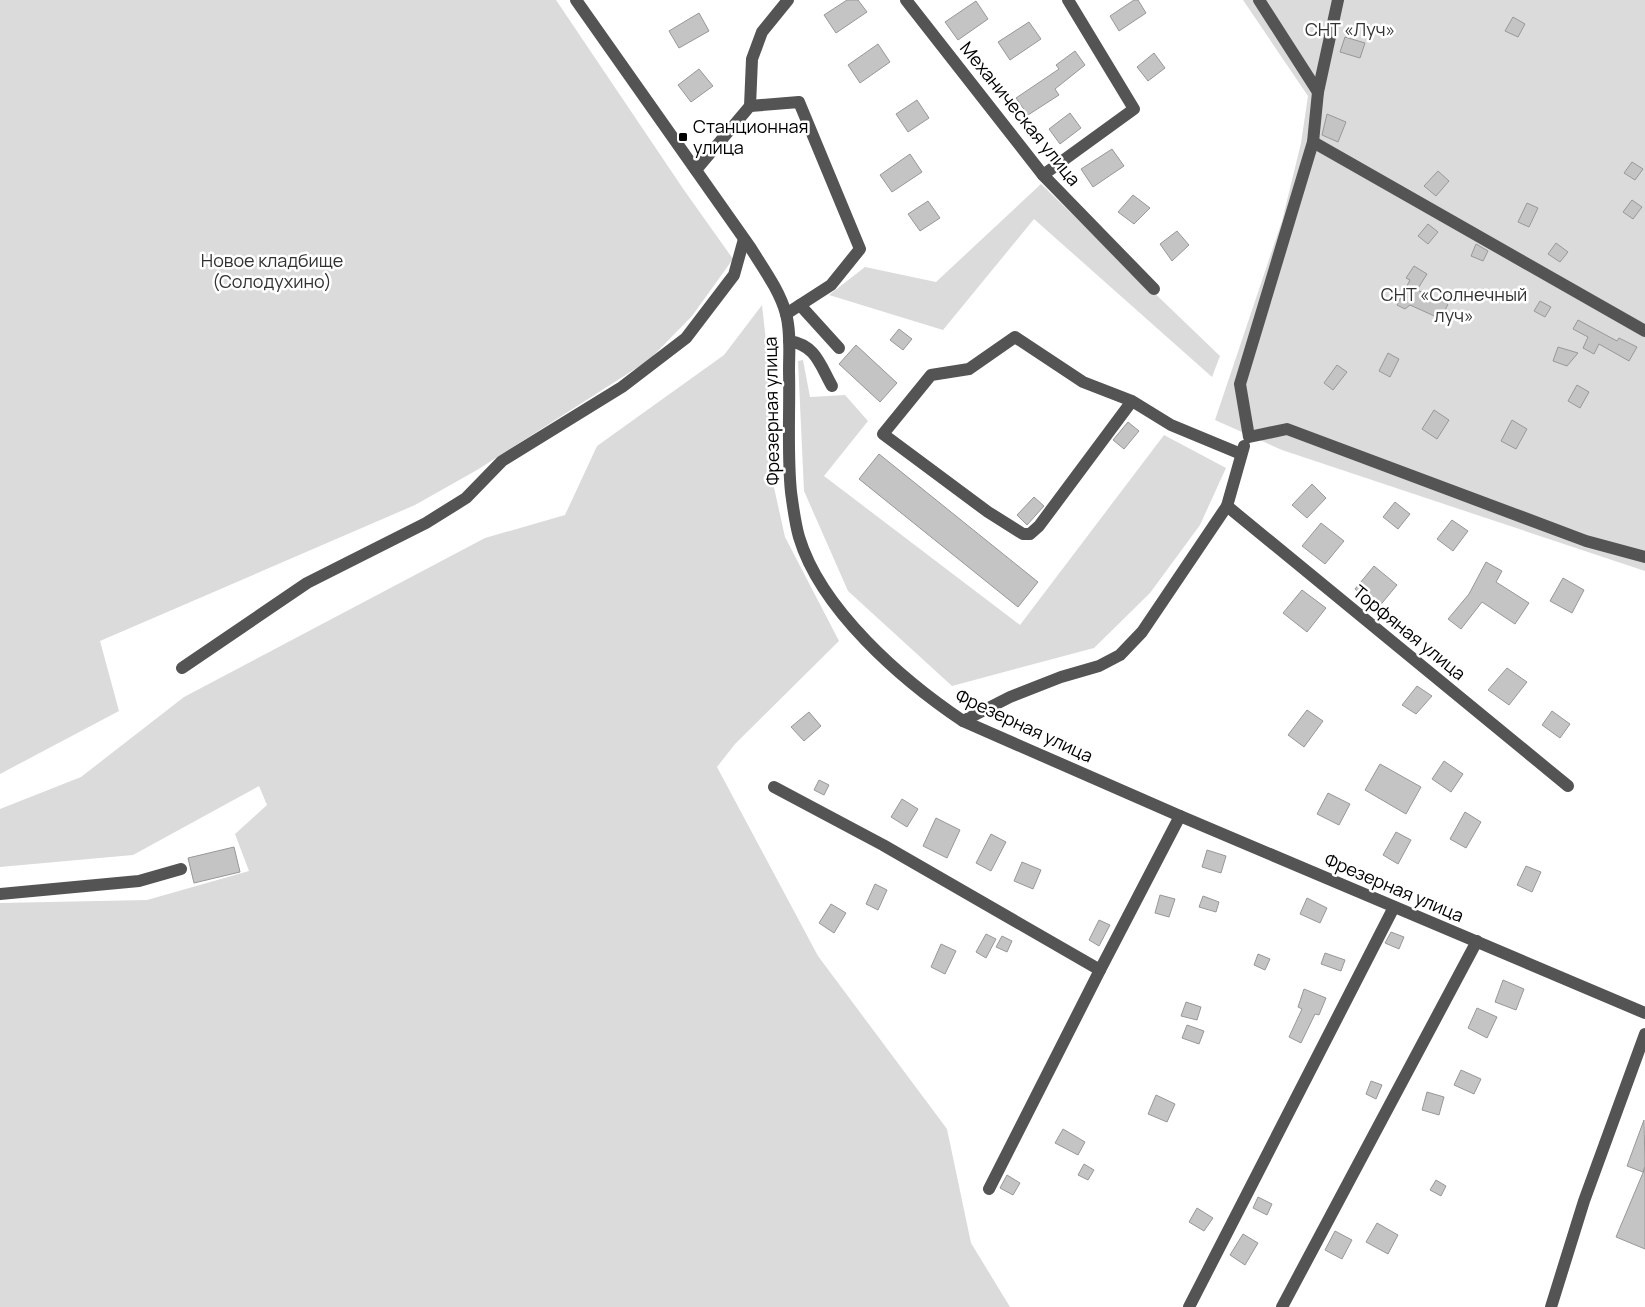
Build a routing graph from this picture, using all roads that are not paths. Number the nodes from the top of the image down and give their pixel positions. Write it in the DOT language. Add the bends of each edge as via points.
graph roads {
  1 [pos="576,0"];
  2 [pos="788,0"];
  3 [pos="906,0"];
  4 [pos="1068,0"];
  5 [pos="1259,0"];
  6 [pos="1338,0"];
  7 [pos="1318,92"];
  8 [pos="750,106"];
  9 [pos="1313,142"];
  10 [pos="696,170"];
  11 [pos="1043,175"];
  12 [pos="744,239"];
  13 [pos="1154,289"];
  14 [pos="800,305"];
  15 [pos="786,314"];
  16 [pos="1645,331"];
  17 [pos="789,341"];
  18 [pos="840,348"];
  19 [pos="832,386"];
  20 [pos="1132,401"];
  21 [pos="1249,437"];
  22 [pos="1241,454"];
  23 [pos="1227,506"];
  24 [pos="1645,557"];
  25 [pos="182,668"];
  26 [pos="963,721"];
  27 [pos="1568,786"];
  28 [pos="774,787"];
  29 [pos="1180,816"];
  30 [pos="181,870"];
  31 [pos="0,894"];
  32 [pos="1394,907"];
  33 [pos="1477,941"];
  34 [pos="1100,970"];
  35 [pos="1645,1013"];
  36 [pos="1645,1034"];
  37 [pos="990,1189"];
  38 [pos="1189,1307"];
  39 [pos="1282,1307"];
  40 [pos="1551,1307"];
  1 -- 10 [label="street"];
  2 -- 8 [label="street" via="762,32 752,58"];
  3 -- 11 [label="street, Механическая улица"];
  4 -- 11 [label="street" via="1134,109"];
  5 -- 7 [label="street"];
  6 -- 7 [label="street"];
  7 -- 9 [label="street"];
  8 -- 10 [label="street"];
  8 -- 14 [label="street" via="799,102 860,249 831,284"];
  9 -- 16 [label="street"];
  9 -- 21 [label="street" via="1240,384"];
  10 -- 12 [label="street"];
  11 -- 13 [label="street, Механическая улица"];
  12 -- 15 [label="street" via="770,280"];
  12 -- 25 [label="street" via="734,275 686,338 622,387 502,461 466,498 426,523 307,583"];
  14 -- 15 [label="street"];
  14 -- 18 [label="street"];
  15 -- 17 [label="street, Фрезерная улица"];
  17 -- 19 [label="street" via="811,348"];
  17 -- 26 [label="street, Фрезерная улица" via="791,491 799,537 817,578 848,620 882,657 934,702"];
  20 -- 20 [label="street" via="1083,382 1015,337 969,369 931,375 883,434 988,512 1024,534 1030,534"];
  20 -- 22 [label="street" via="1171,425"];
  21 -- 22 [label="street"];
  21 -- 24 [label="street" via="1287,429 1586,541"];
  22 -- 23 [label="street"];
  23 -- 26 [label="street" via="1142,632 1120,655 1099,666 1010,697"];
  23 -- 27 [label="street, Торфяная улица"];
  26 -- 29 [label="street, Фрезерная улица"];
  28 -- 34 [label="street" via="884,845"];
  29 -- 32 [label="street, Фрезерная улица"];
  29 -- 34 [label="street"];
  30 -- 31 [label="street" via="139,881"];
  32 -- 33 [label="street, Фрезерная улица"];
  32 -- 38 [label="street"];
  33 -- 35 [label="street, Фрезерная улица"];
  33 -- 39 [label="street"];
  34 -- 37 [label="street"];
  36 -- 40 [label="street" via="1584,1200"];
}
